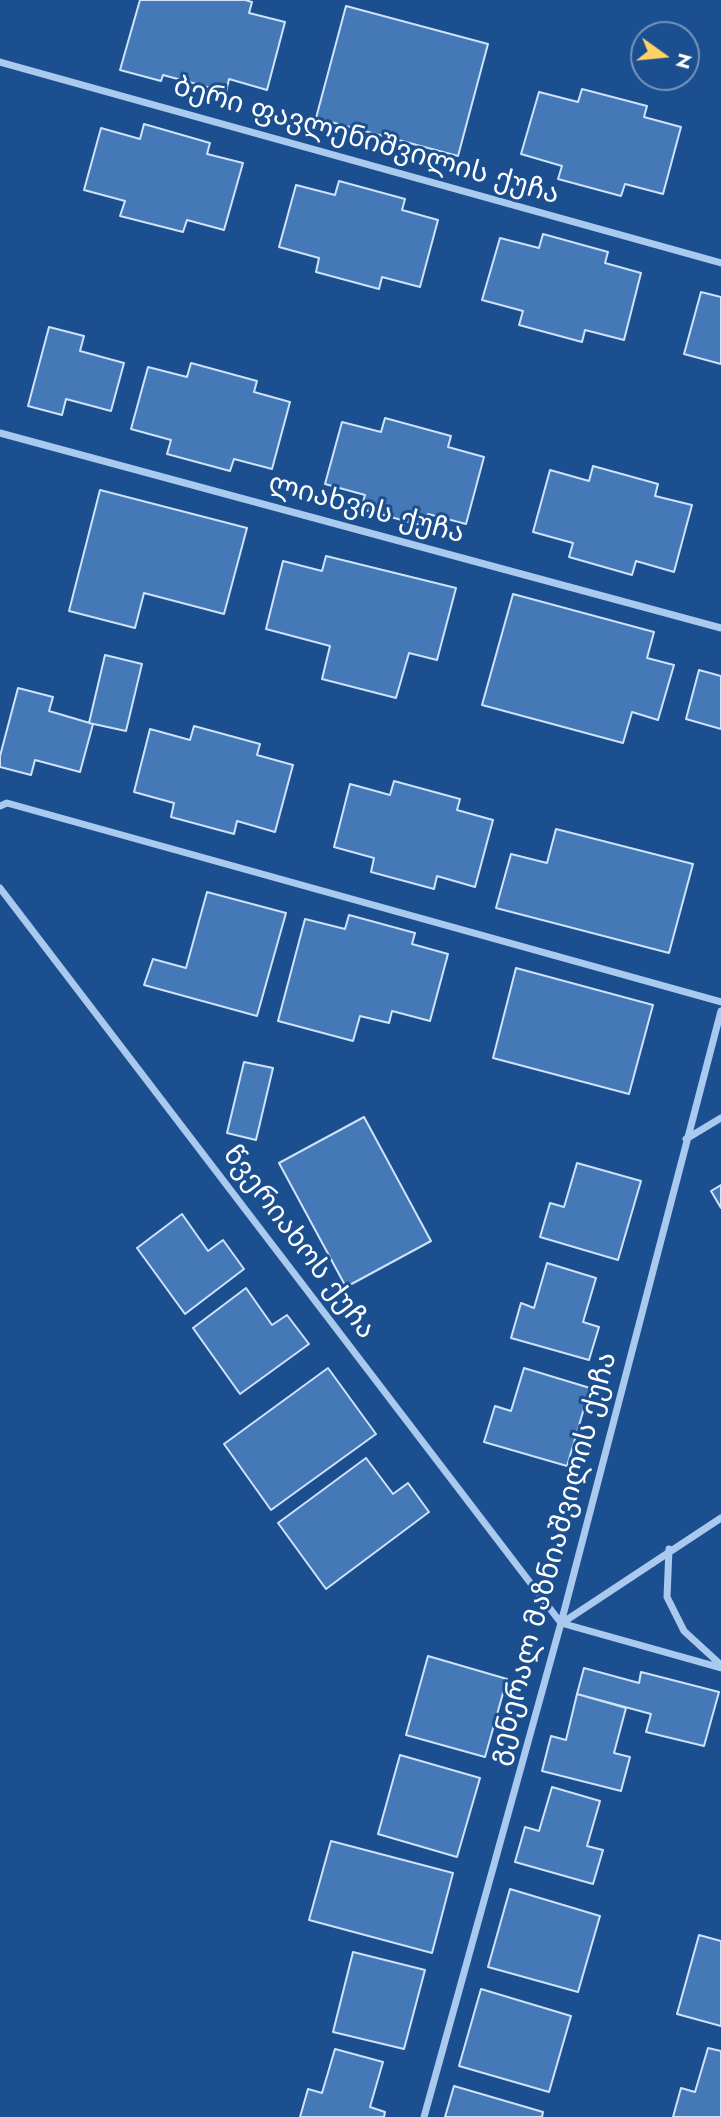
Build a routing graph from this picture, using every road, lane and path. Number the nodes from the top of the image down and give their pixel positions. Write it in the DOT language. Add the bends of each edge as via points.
graph roads {
  1 [pos="0,62"];
  2 [pos="721,263"];
  3 [pos="0,433"];
  4 [pos="721,628"];
  5 [pos="0,806"];
  6 [pos="0,888"];
  7 [pos="721,1002"];
  8 [pos="721,1011"];
  9 [pos="721,1118"];
  10 [pos="686,1139"];
  11 [pos="721,1518"];
  12 [pos="669,1549"];
  13 [pos="561,1623"];
  14 [pos="721,1667"];
  15 [pos="424,2117"];
  1 -- 2 [label="street, ბერი ფავლენიშვილის ქუჩა"];
  3 -- 4 [label="street, ლიახვის ქუჩა"];
  5 -- 7 [label="street" via="7,803"];
  6 -- 13 [label="street, წვერიახოს ქუჩა"];
  8 -- 10 [label="street, გენერალ მაზნიაშვილის ქუჩა"];
  9 -- 10 [label="street"];
  10 -- 13 [label="street, გენერალ მაზნიაშვილის ქუჩა"];
  11 -- 12 [label="street"];
  12 -- 13 [label="street"];
  12 -- 14 [label="street" via="667,1597 684,1630"];
  13 -- 14 [label="street"];
  13 -- 15 [label="street, გენერალ მაზნიაშვილის ქუჩა"];
}
